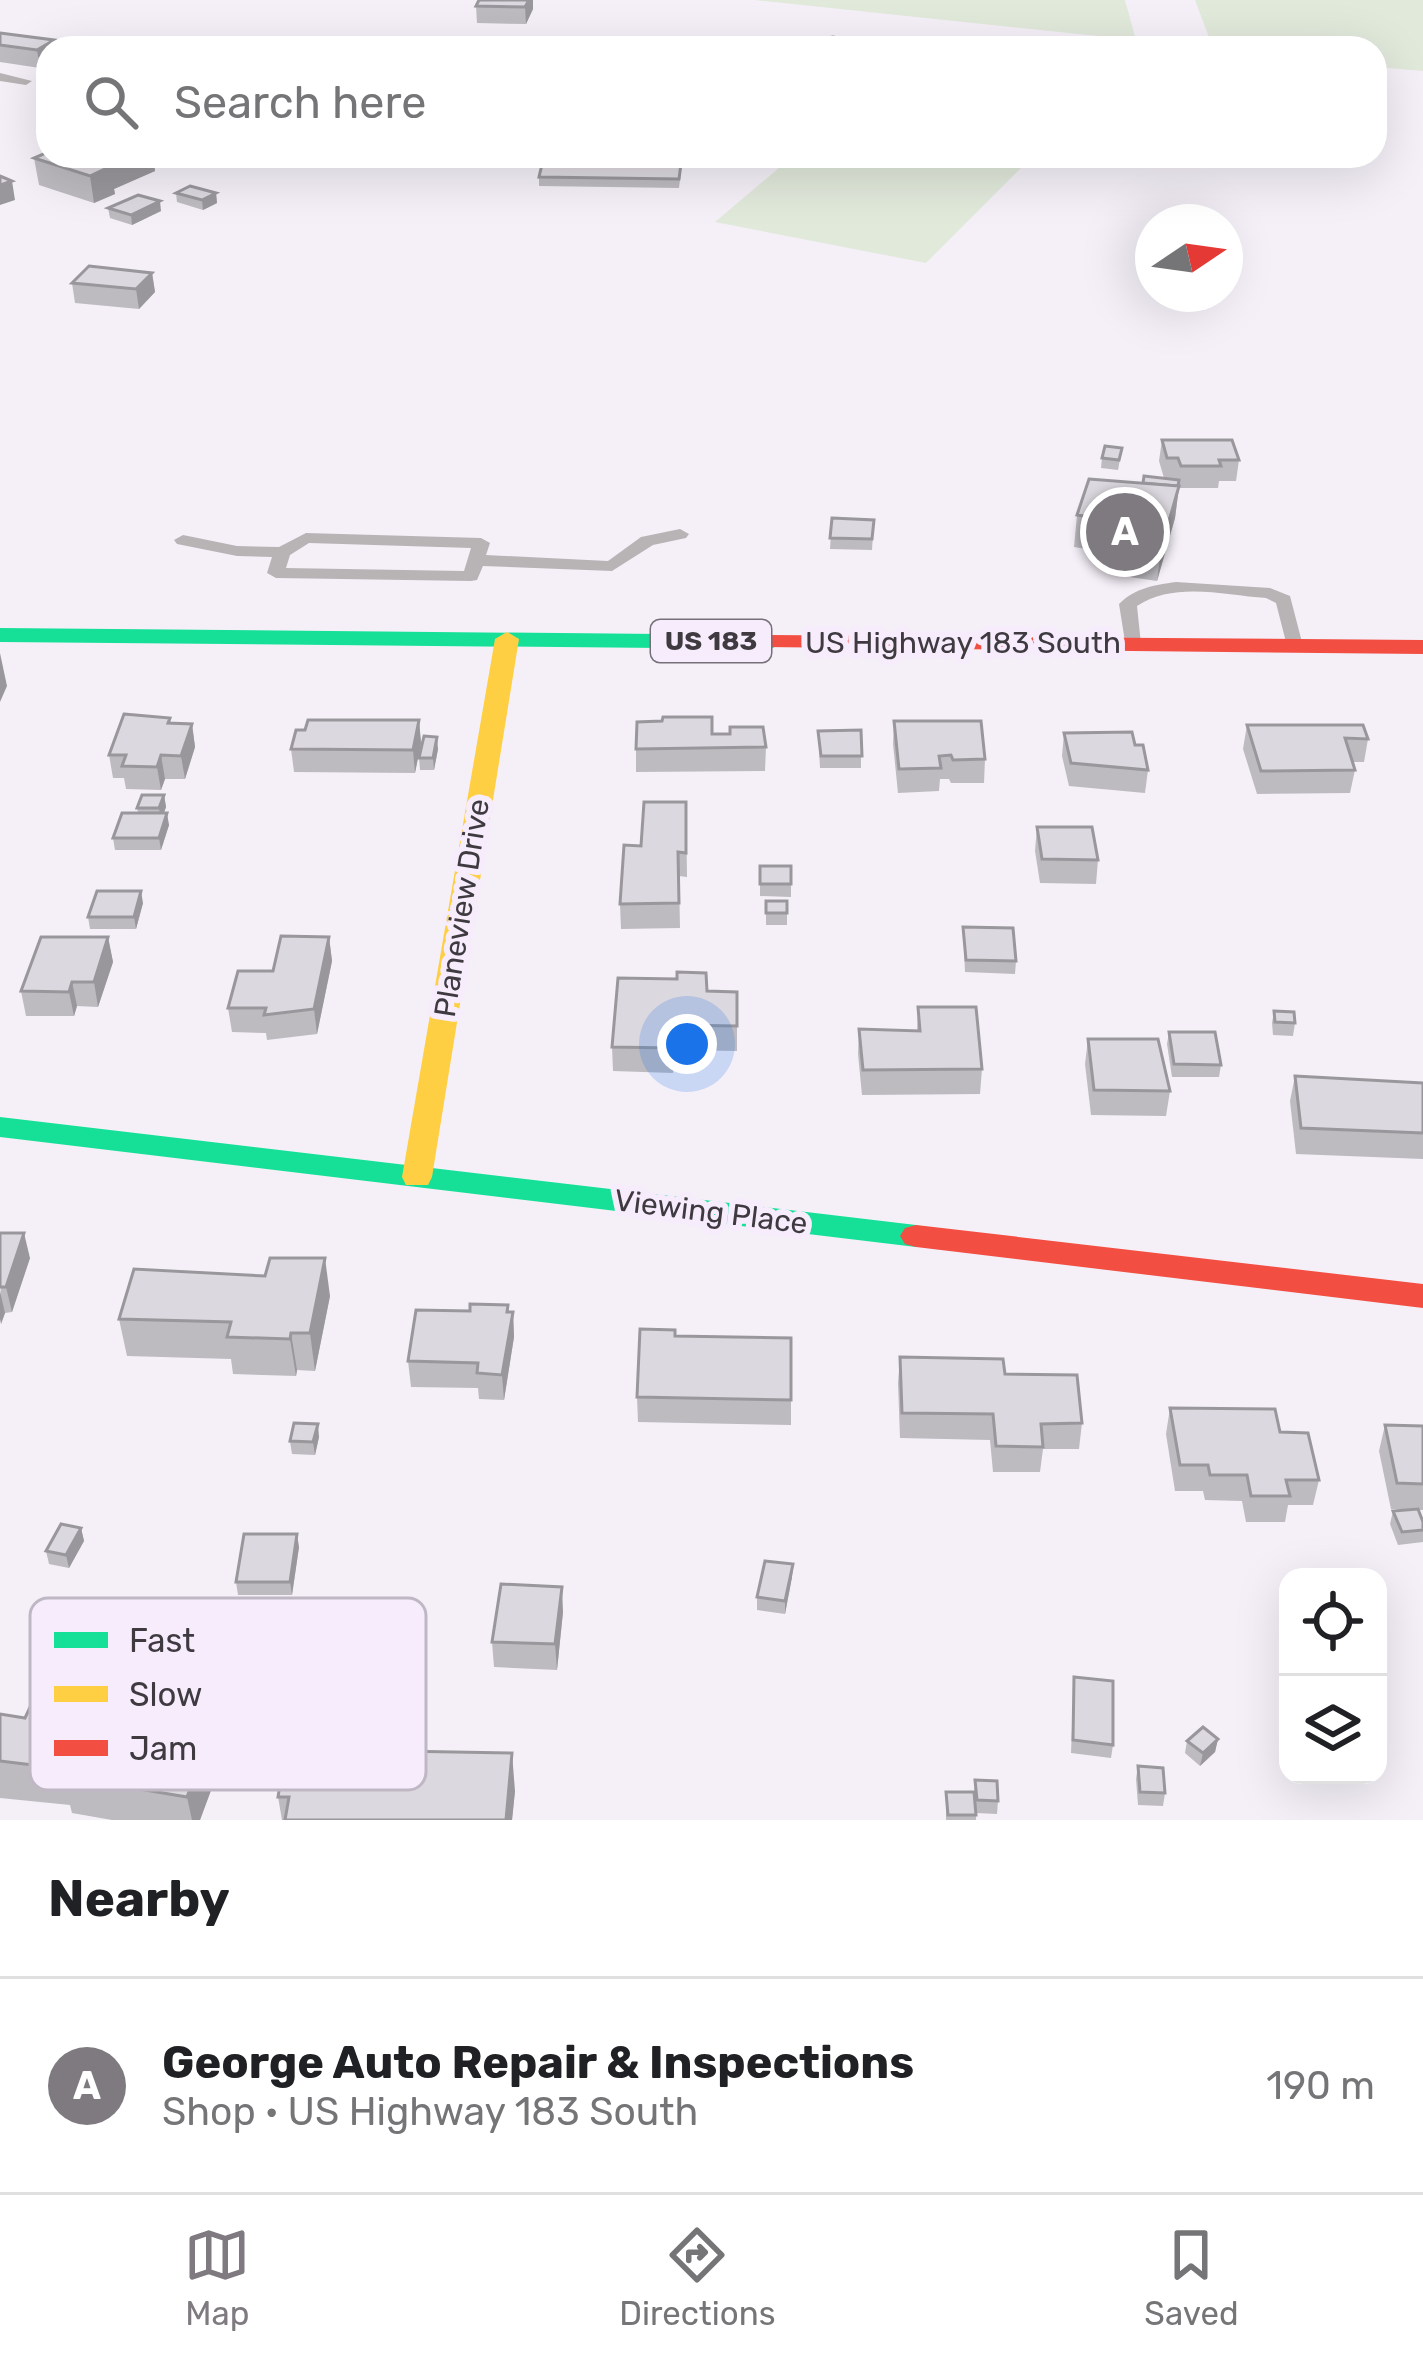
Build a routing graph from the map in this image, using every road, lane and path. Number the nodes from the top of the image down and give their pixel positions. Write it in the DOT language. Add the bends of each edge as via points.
graph roads {
  1 [pos="0,77"];
  2 [pos="26,81"];
  3 [pos="680,534"];
  4 [pos="183,540"];
  5 [pos="282,552"];
  6 [pos="476,560"];
  7 [pos="0,635"];
  8 [pos="507,639"];
  9 [pos="1132,644"];
  10 [pos="1294,646"];
  11 [pos="1423,646"];
  12 [pos="0,1127"];
  13 [pos="417,1177"];
  14 [pos="1423,1296"];
  1 -- 2 [label="lane"];
  3 -- 6 [label="lane" via="647,542 612,566"];
  4 -- 5 [label="lane"];
  5 -- 6 [label="lane" via="306,538 481,543"];
  5 -- 6 [label="lane" via="276,573 471,576"];
  7 -- 8 [label="main road, US Highway 183 South / US 183"];
  8 -- 9 [label="main road, US Highway 183 South / US 183"];
  8 -- 13 [label="main road, Planeview Drive"];
  9 -- 10 [label="main road, US Highway 183 South / US 183"];
  9 -- 10 [label="lane" via="1127,604 1160,589 1270,593 1284,600"];
  10 -- 11 [label="main road, US Highway 183 South / US 183"];
  12 -- 13 [label="main road, Viewing Place"];
  13 -- 14 [label="main road, Viewing Place"];
}
